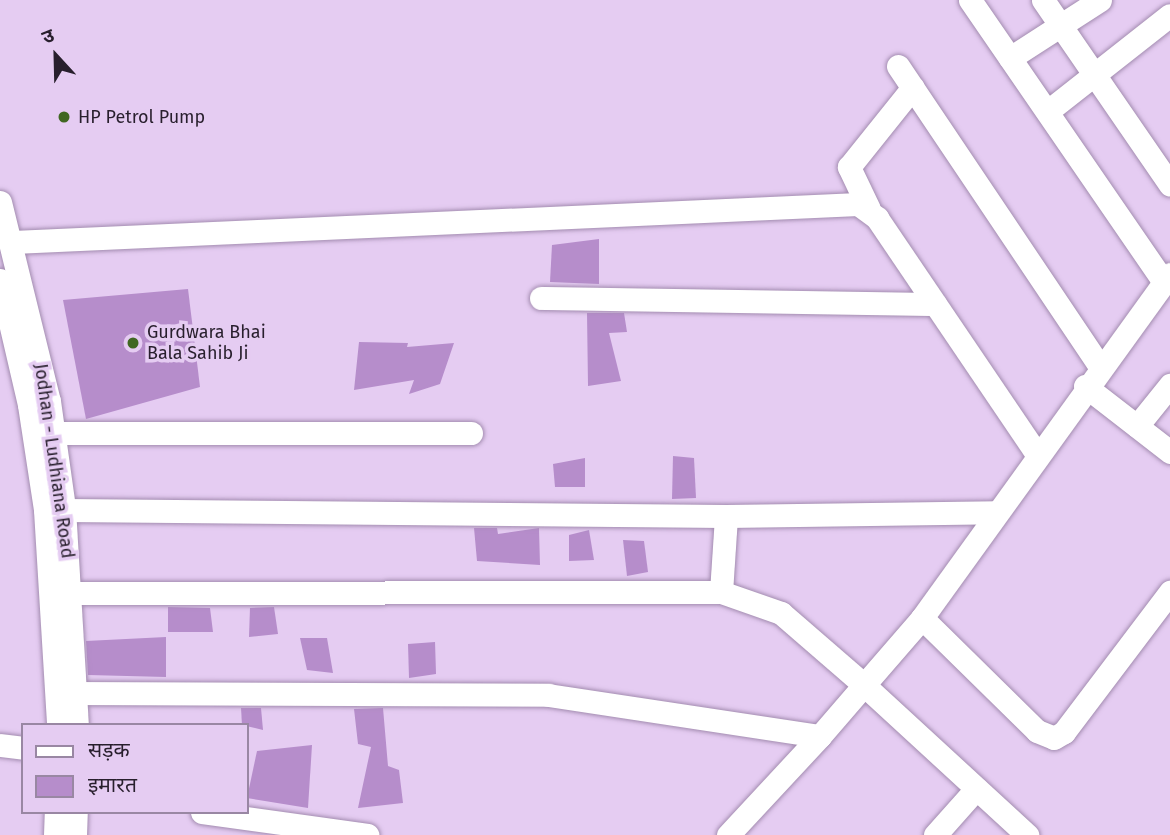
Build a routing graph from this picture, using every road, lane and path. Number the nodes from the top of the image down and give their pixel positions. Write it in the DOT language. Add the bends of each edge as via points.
graph roads {
  1 [pos="970,0"];
  2 [pos="1043,0"];
  3 [pos="1100,0"];
  4 [pos="1170,15"];
  5 [pos="1062,24"];
  6 [pos="1010,58"];
  7 [pos="898,66"];
  8 [pos="1096,72"];
  9 [pos="912,87"];
  10 [pos="1048,111"];
  11 [pos="1170,185"];
  12 [pos="0,202"];
  13 [pos="869,209"];
  14 [pos="13,242"];
  15 [pos="1167,278"];
  16 [pos="0,280"];
  17 [pos="541,298"];
  18 [pos="935,304"];
  19 [pos="1099,365"];
  20 [pos="1170,385"];
  21 [pos="1085,386"];
  22 [pos="1137,426"];
  23 [pos="53,433"];
  24 [pos="471,433"];
  25 [pos="1170,452"];
  26 [pos="1037,454"];
  27 [pos="64,510"];
  28 [pos="997,512"];
  29 [pos="726,516"];
  30 [pos="721,592"];
  31 [pos="1170,592"];
  32 [pos="72,593"];
  33 [pos="922,618"];
  34 [pos="864,685"];
  35 [pos="77,693"];
  36 [pos="58,723"];
  37 [pos="77,723"];
  38 [pos="820,736"];
  39 [pos="0,745"];
  40 [pos="21,748"];
  41 [pos="976,789"];
  42 [pos="56,814"];
  43 [pos="76,814"];
  44 [pos="216,814"];
  45 [pos="55,835"];
  46 [pos="75,835"];
  47 [pos="367,835"];
  48 [pos="728,835"];
  49 [pos="935,835"];
  50 [pos="1027,835"];
  1 -- 6 [label="street"];
  2 -- 5 [label="street"];
  3 -- 5 [label="street"];
  4 -- 8 [label="street"];
  5 -- 6 [label="street"];
  5 -- 8 [label="street"];
  6 -- 10 [label="street"];
  7 -- 9 [label="street"];
  8 -- 10 [label="street"];
  8 -- 11 [label="street"];
  9 -- 13 [label="street" via="849,167"];
  9 -- 19 [label="street"];
  10 -- 15 [label="street"];
  12 -- 14 [label="street, Jodhan - Ludhiana Road"];
  13 -- 14 [label="street" via="833,204"];
  13 -- 18 [label="street"];
  14 -- 23 [label="street, Jodhan - Ludhiana Road"];
  15 -- 19 [label="street"];
  16 -- 36 [label="street, Jodhan - Ludhiana Road" via="29,405 45,510"];
  17 -- 18 [label="street"];
  18 -- 26 [label="street"];
  19 -- 21 [label="street"];
  20 -- 22 [label="street"];
  21 -- 22 [label="street"];
  21 -- 26 [label="street"];
  22 -- 25 [label="street"];
  23 -- 24 [label="street"];
  23 -- 27 [label="street, Jodhan - Ludhiana Road"];
  26 -- 28 [label="street"];
  27 -- 29 [label="street"];
  27 -- 32 [label="street, Jodhan - Ludhiana Road"];
  28 -- 29 [label="street"];
  28 -- 33 [label="street"];
  29 -- 30 [label="street"];
  30 -- 32 [label="street"];
  30 -- 34 [label="street" via="781,613"];
  31 -- 33 [label="street" via="1054,738 1037,731"];
  32 -- 35 [label="street, Jodhan - Ludhiana Road"];
  33 -- 34 [label="street"];
  34 -- 38 [label="street"];
  34 -- 41 [label="street"];
  35 -- 37 [label="street, Jodhan - Ludhiana Road"];
  35 -- 38 [label="street" via="548,695"];
  38 -- 48 [label="street"];
  39 -- 40 [label="street"];
  41 -- 49 [label="street"];
  41 -- 50 [label="street"];
  42 -- 45 [label="street"];
  43 -- 46 [label="street"];
  44 -- 47 [label="street"];
}
